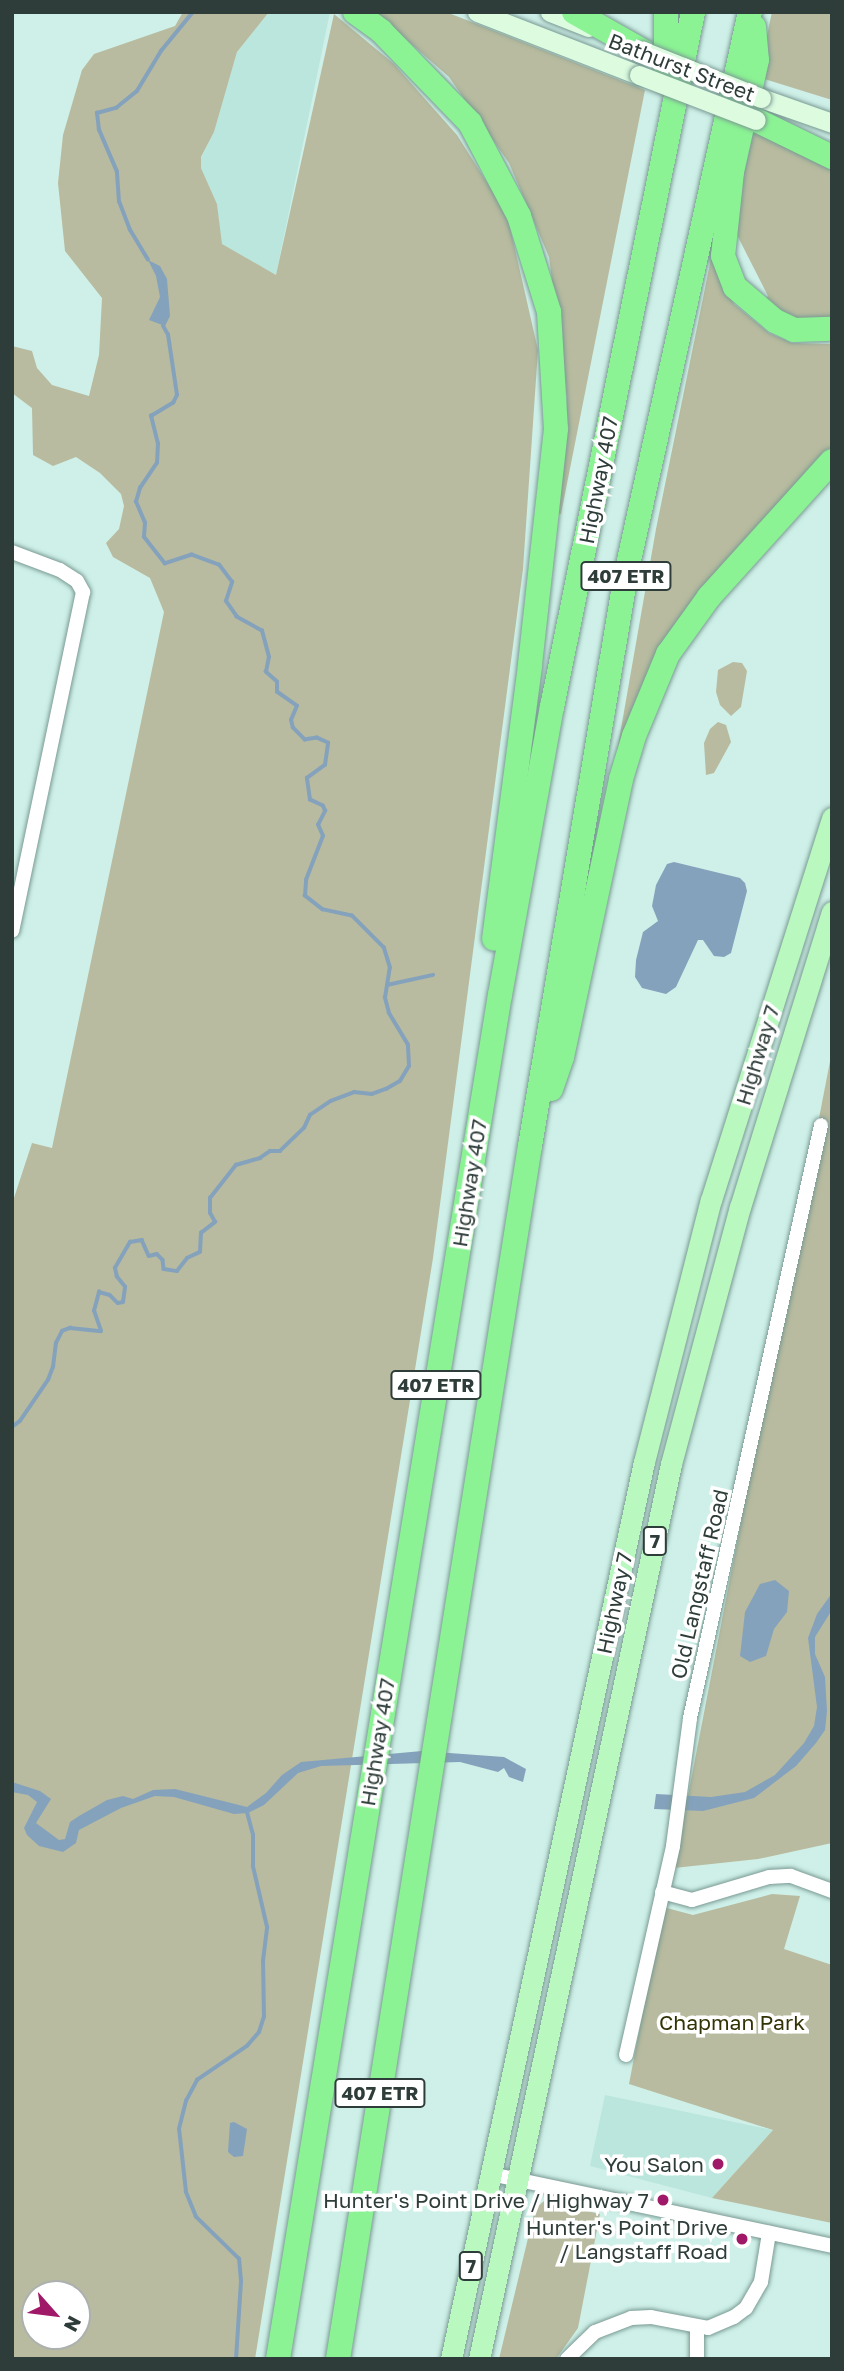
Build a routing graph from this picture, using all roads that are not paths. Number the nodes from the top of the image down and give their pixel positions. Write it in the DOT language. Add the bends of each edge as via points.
graph roads {
  1 [pos="355,12"];
  2 [pos="477,12"];
  3 [pos="550,12"];
  4 [pos="574,12"];
  5 [pos="666,12"];
  6 [pos="693,12"];
  7 [pos="751,12"];
  8 [pos="641,63"];
  9 [pos="759,109"];
  10 [pos="832,123"];
  11 [pos="668,132"];
  12 [pos="832,148"];
  13 [pos="832,157"];
  14 [pos="832,328"];
  15 [pos="832,461"];
  16 [pos="12,552"];
  17 [pos="832,818"];
  18 [pos="832,912"];
  19 [pos="12,931"];
  20 [pos="485,1085"];
  21 [pos="821,1125"];
  22 [pos="530,1146"];
  23 [pos="832,1891"];
  24 [pos="662,1892"];
  25 [pos="626,2054"];
  26 [pos="491,2174"];
  27 [pos="519,2181"];
  28 [pos="769,2233"];
  29 [pos="832,2246"];
  30 [pos="697,2327"];
  31 [pos="278,2359"];
  32 [pos="338,2359"];
  33 [pos="451,2359"];
  34 [pos="479,2359"];
  35 [pos="567,2359"];
  36 [pos="696,2359"];
  1 -- 20 [label="highway" via="381,30 470,123 519,216 549,312 556,429 494,937"];
  2 -- 8 [label="main road, Bathurst Street"];
  3 -- 8 [label="main road, Bathurst Street"];
  4 -- 8 [label="highway"];
  5 -- 11 [label="highway"];
  6 -- 11 [label="highway, Highway 407 / 407 ETR"];
  7 -- 14 [label="highway" via="758,60 732,172 723,256 735,287 775,321 794,330"];
  7 -- 22 [label="highway, 407 ETR" via="626,574"];
  8 -- 9 [label="main road, Bathurst Street, bridge"];
  9 -- 10 [label="main road, Bathurst Street"];
  9 -- 12 [label="main road, Bathurst Street"];
  9 -- 13 [label="highway"];
  11 -- 20 [label="highway, Highway 407 / 407 ETR" via="552,707"];
  15 -- 22 [label="highway" via="709,597 668,654 621,779 562,1057"];
  16 -- 19 [label="street" via="60,570 77,581 83,593"];
  17 -- 26 [label="main road, Highway 7 / 7" via="711,1200 644,1462"];
  18 -- 27 [label="main road, Highway 7 / 7" via="740,1207 671,1464"];
  20 -- 31 [label="highway, Highway 407 / 407 ETR"];
  21 -- 24 [label="street, Old Langstaff Road" via="690,1718 682,1792"];
  22 -- 32 [label="highway, 407 ETR"];
  23 -- 24 [label="street" via="790,1876 769,1877 692,1900"];
  24 -- 25 [label="street, Old Langstaff Road"];
  26 -- 27 [label="street"];
  26 -- 33 [label="main road, Highway 7 / 7"];
  27 -- 28 [label="street"];
  27 -- 34 [label="main road, Highway 7 / 7"];
  28 -- 29 [label="street"];
  28 -- 30 [label="street" via="761,2282 746,2308 718,2325"];
  30 -- 35 [label="street" via="651,2317 631,2318 594,2332"];
  30 -- 36 [label="street"];
}
